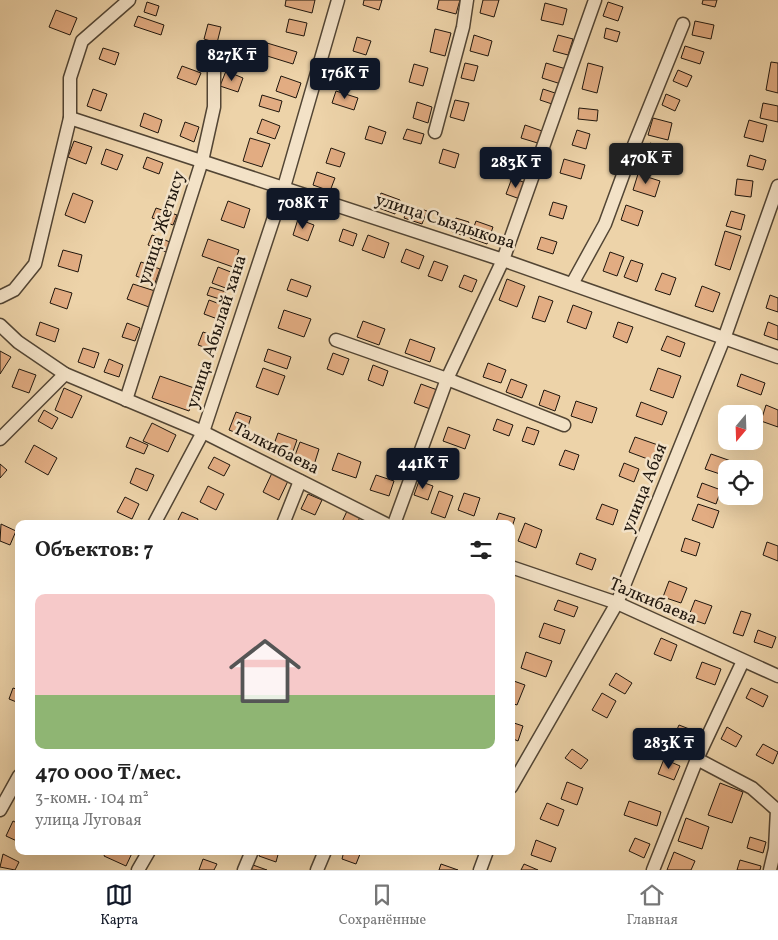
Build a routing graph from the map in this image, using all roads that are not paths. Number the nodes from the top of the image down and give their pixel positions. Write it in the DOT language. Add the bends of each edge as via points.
graph roads {
  1 [pos="129,0"];
  2 [pos="338,0"];
  3 [pos="467,0"];
  4 [pos="595,0"];
  5 [pos="684,24"];
  6 [pos="214,64"];
  7 [pos="70,118"];
  8 [pos="435,132"];
  9 [pos="202,161"];
  10 [pos="778,186"];
  11 [pos="284,187"];
  12 [pos="503,260"];
  13 [pos="572,284"];
  14 [pos="0,297"];
  15 [pos="0,325"];
  16 [pos="725,336"];
  17 [pos="336,340"];
  18 [pos="778,357"];
  19 [pos="65,374"];
  20 [pos="447,379"];
  21 [pos="126,400"];
  22 [pos="564,425"];
  23 [pos="203,432"];
  24 [pos="0,439"];
  25 [pos="300,481"];
  26 [pos="156,520"];
  27 [pos="285,520"];
  28 [pos="378,520"];
  29 [pos="395,520"];
  30 [pos="515,568"];
  31 [pos="617,603"];
  32 [pos="743,661"];
  33 [pos="778,676"];
  34 [pos="697,759"];
  35 [pos="515,780"];
  36 [pos="15,783"];
  37 [pos="0,810"];
  38 [pos="147,855"];
  39 [pos="250,855"];
  40 [pos="324,855"];
  41 [pos="486,855"];
  42 [pos="138,870"];
  43 [pos="244,870"];
  44 [pos="317,870"];
  45 [pos="480,870"];
  46 [pos="653,870"];
  47 [pos="770,870"];
  1 -- 7 [label="street" via="82,41 70,78"];
  2 -- 11 [label="street, улица Абылай хана"];
  3 -- 8 [label="street"];
  4 -- 12 [label="street"];
  5 -- 13 [label="street" via="605,224"];
  6 -- 9 [label="street, улица Жетысу" via="214,106"];
  7 -- 9 [label="street, улица Сыздыкова"];
  7 -- 14 [label="street" via="35,264 14,290"];
  9 -- 11 [label="street, улица Сыздыкова"];
  9 -- 21 [label="street, улица Жетысу"];
  10 -- 16 [label="street, улица Абая"];
  11 -- 12 [label="street, улица Сыздыкова"];
  11 -- 23 [label="street, улица Абылай хана"];
  12 -- 13 [label="street, улица Сыздыкова"];
  12 -- 20 [label="street"];
  13 -- 16 [label="street, улица Сыздыкова"];
  15 -- 19 [label="street, Талкибаева" via="18,342"];
  16 -- 18 [label="street, улица Сыздыкова"];
  16 -- 31 [label="street, улица Абая"];
  17 -- 20 [label="street"];
  19 -- 21 [label="street, Талкибаева"];
  19 -- 24 [label="street"];
  20 -- 22 [label="street"];
  20 -- 29 [label="street"];
  21 -- 23 [label="street, Талкибаева"];
  23 -- 25 [label="street, Талкибаева"];
  23 -- 26 [label="street, улица Абылай хана"];
  25 -- 27 [label="street"];
  25 -- 28 [label="street, Талкибаева"];
  30 -- 31 [label="street, Талкибаева"];
  31 -- 32 [label="street, Талкибаева"];
  31 -- 35 [label="street, улица Абая"];
  32 -- 33 [label="street, Талкибаева"];
  32 -- 34 [label="street"];
  34 -- 46 [label="street"];
  34 -- 47 [label="street" via="752,788 777,810"];
  36 -- 37 [label="street"];
  38 -- 42 [label="street"];
  39 -- 43 [label="street"];
  40 -- 44 [label="street"];
  41 -- 45 [label="street"];
}
